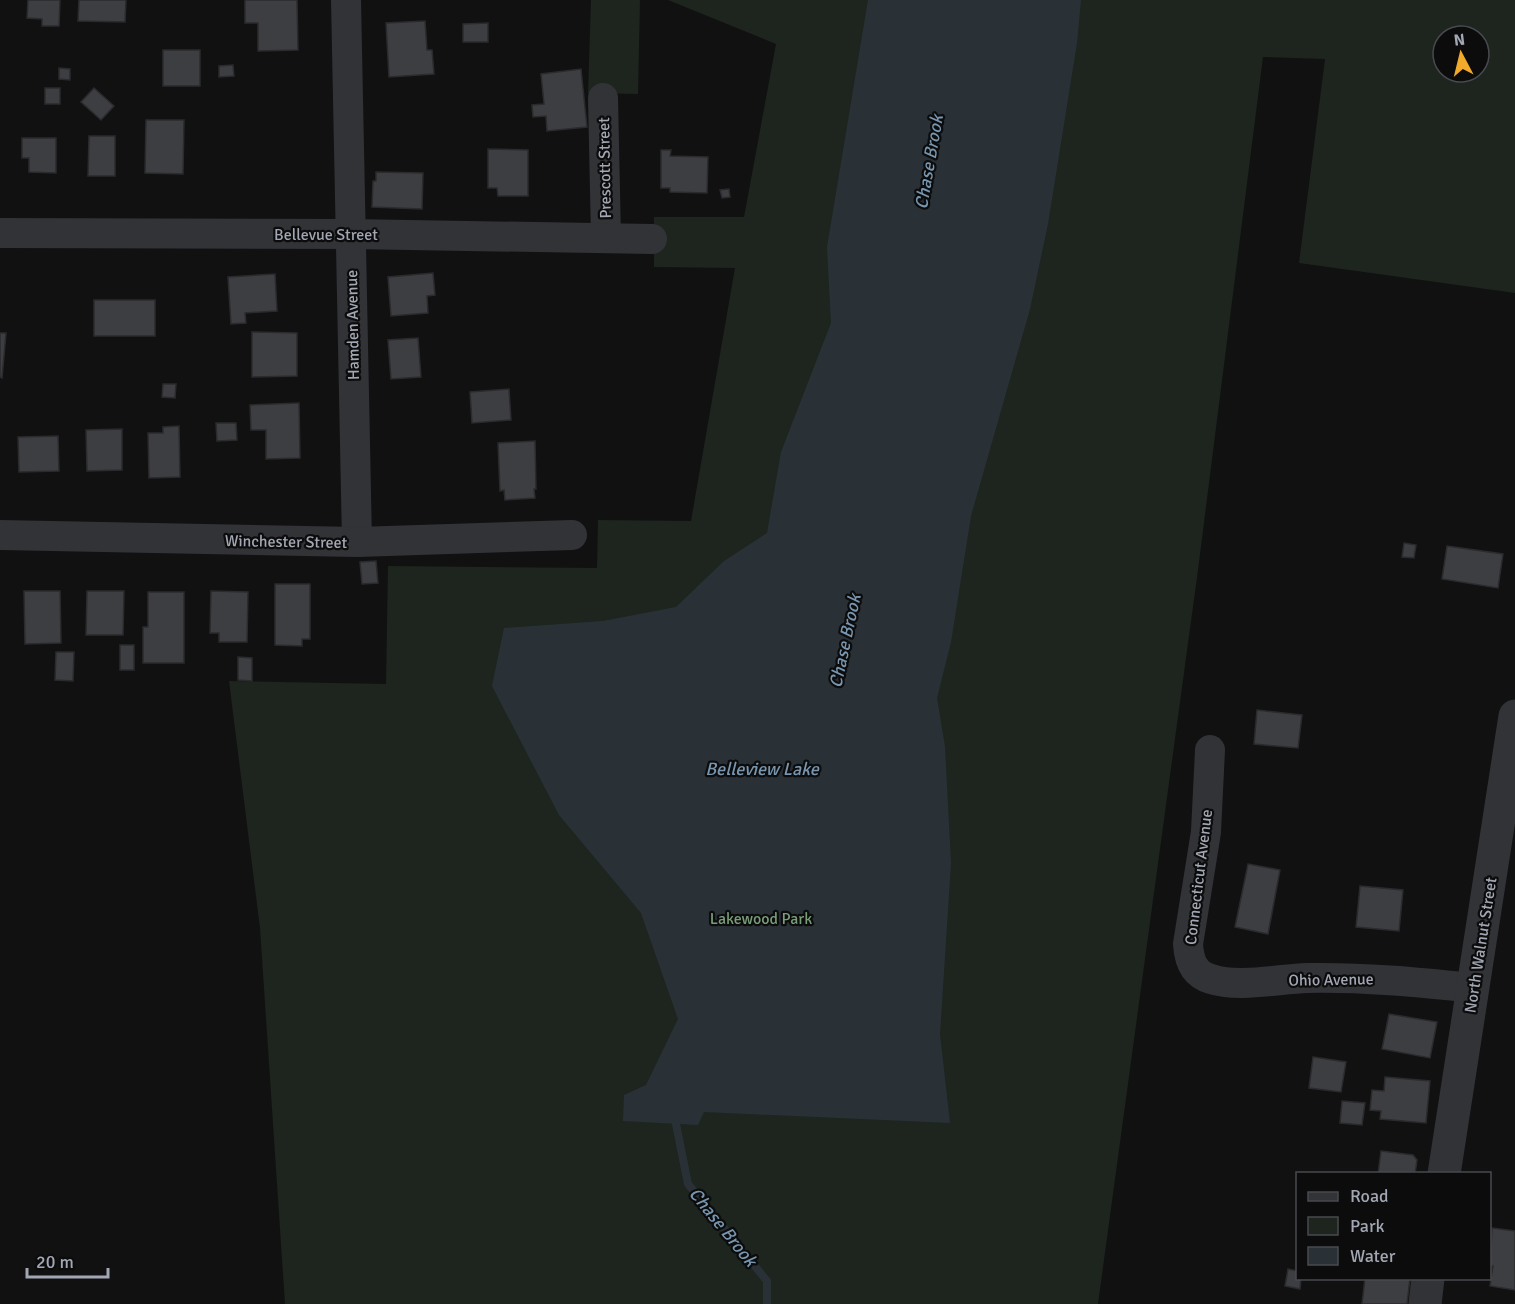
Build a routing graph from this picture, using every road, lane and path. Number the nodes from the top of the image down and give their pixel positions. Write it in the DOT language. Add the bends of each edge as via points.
graph roads {
  1 [pos="346,0"];
  2 [pos="603,98"];
  3 [pos="0,233"];
  4 [pos="351,234"];
  5 [pos="606,238"];
  6 [pos="652,239"];
  7 [pos="572,535"];
  8 [pos="0,536"];
  9 [pos="357,542"];
  10 [pos="1515,716"];
  11 [pos="1210,750"];
  12 [pos="1193,967"];
  13 [pos="1473,988"];
  14 [pos="1444,1172"];
  15 [pos="1428,1280"];
  16 [pos="1425,1304"];
  1 -- 4 [label="street, Hamden Avenue"];
  2 -- 5 [label="street, Prescott Street"];
  3 -- 4 [label="street, Bellevue Street"];
  4 -- 5 [label="street, Bellevue Street"];
  4 -- 9 [label="street, Hamden Avenue"];
  5 -- 6 [label="street, Bellevue Street"];
  7 -- 9 [label="street, Winchester Street"];
  8 -- 9 [label="street, Winchester Street"];
  10 -- 13 [label="street, North Walnut Street"];
  11 -- 12 [label="street, Connecticut Avenue" via="1206,832 1188,944"];
  12 -- 13 [label="street, Ohio Avenue" via="1211,980 1228,982 1380,979"];
  13 -- 14 [label="street, North Walnut Street"];
  15 -- 16 [label="street"];
}
